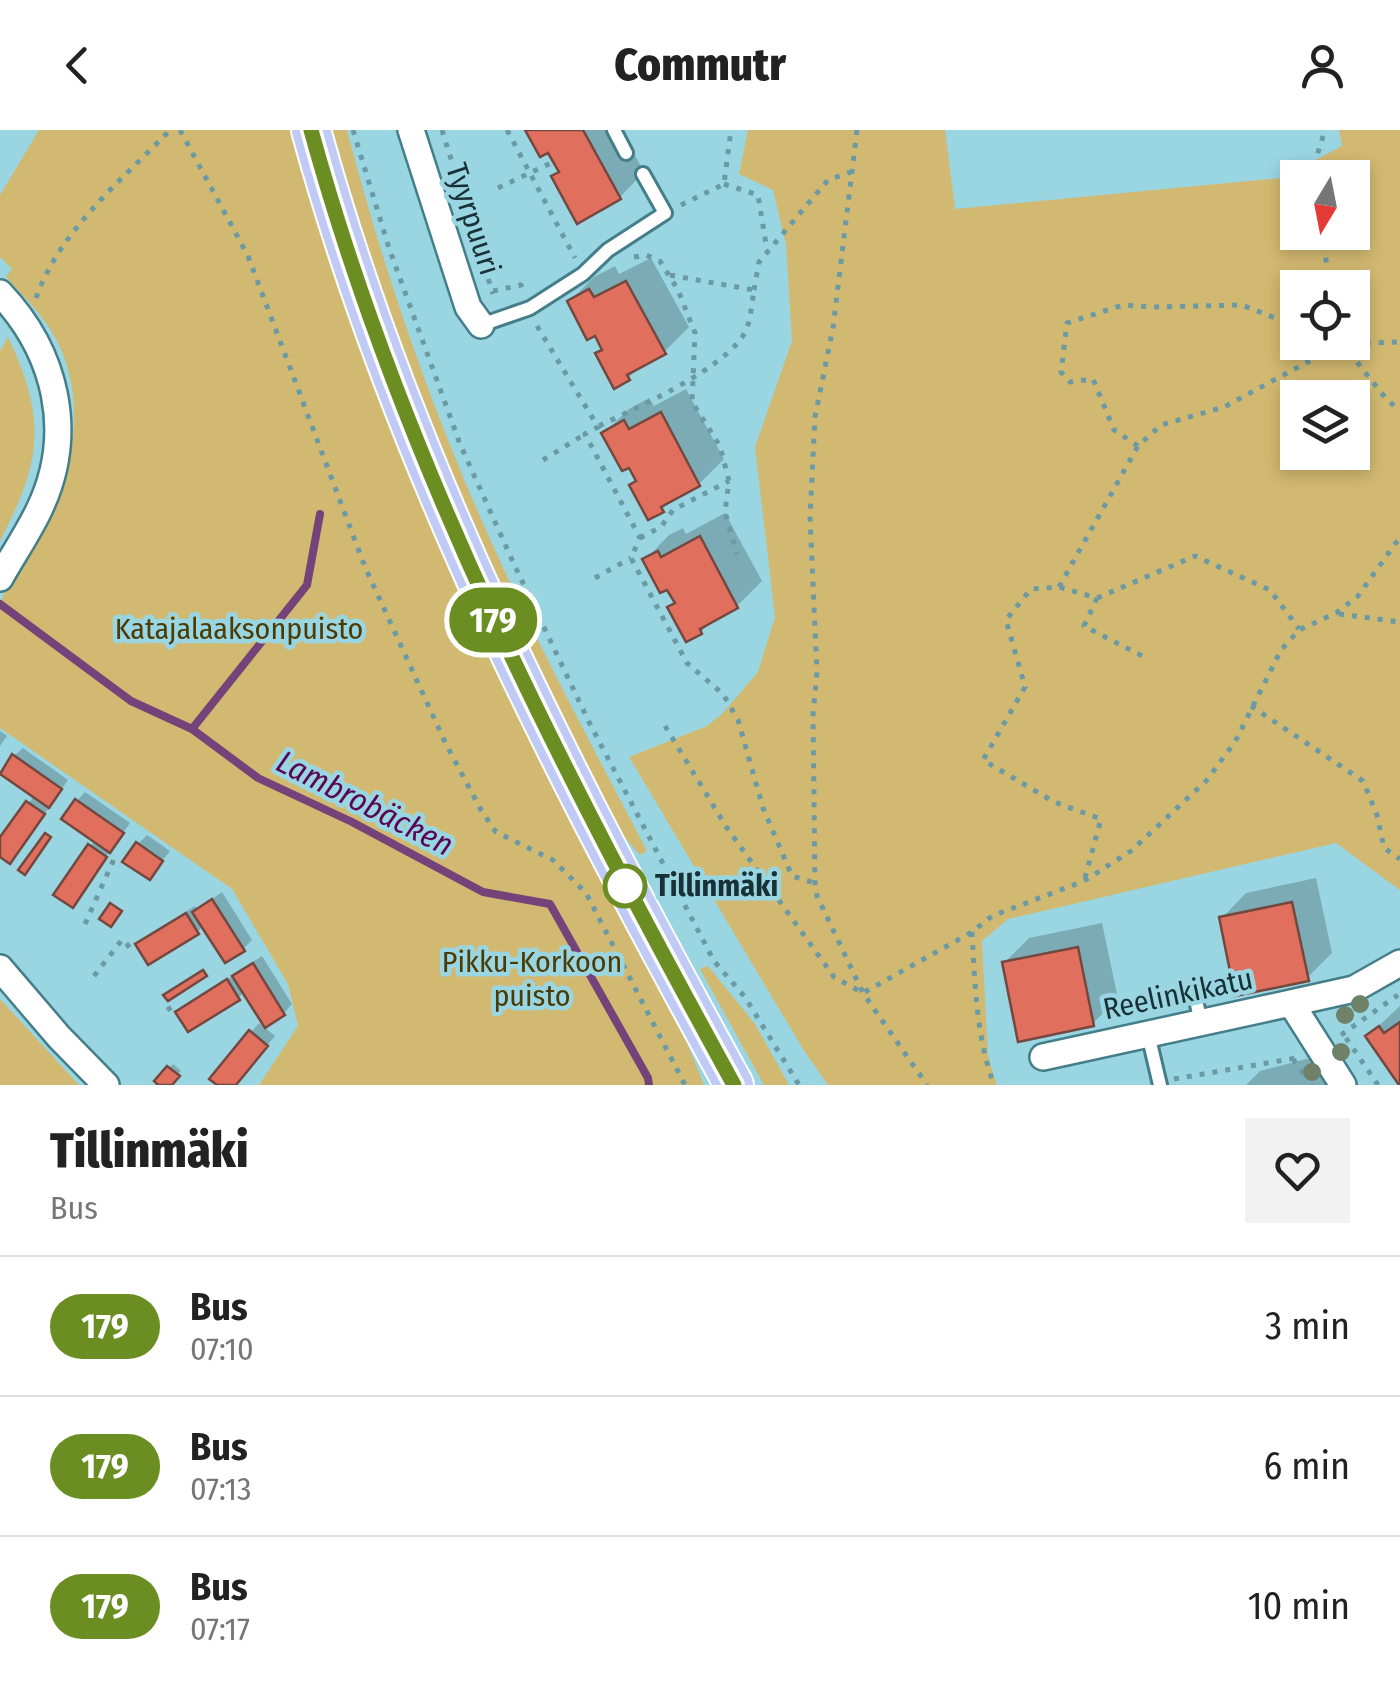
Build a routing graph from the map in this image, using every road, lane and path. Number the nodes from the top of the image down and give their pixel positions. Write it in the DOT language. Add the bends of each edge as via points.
graph roads {
  1 [pos="170,130"];
  2 [pos="180,130"];
  3 [pos="311,130"];
  4 [pos="353,130"];
  5 [pos="410,130"];
  6 [pos="442,130"];
  7 [pos="507,130"];
  8 [pos="614,130"];
  9 [pos="730,130"];
  10 [pos="856,130"];
  11 [pos="1325,130"];
  12 [pos="626,153"];
  13 [pos="1316,160"];
  14 [pos="554,162"];
  15 [pos="851,172"];
  16 [pos="531,174"];
  17 [pos="643,174"];
  18 [pos="724,184"];
  19 [pos="498,188"];
  20 [pos="665,213"];
  21 [pos="608,250"];
  22 [pos="767,252"];
  23 [pos="584,274"];
  24 [pos="668,274"];
  25 [pos="754,290"];
  26 [pos="493,292"];
  27 [pos="0,293"];
  28 [pos="530,308"];
  29 [pos="1280,319"];
  30 [pos="491,322"];
  31 [pos="27,323"];
  32 [pos="1370,342"];
  33 [pos="1400,342"];
  34 [pos="1309,360"];
  35 [pos="1354,360"];
  36 [pos="693,378"];
  37 [pos="1400,410"];
  38 [pos="598,426"];
  39 [pos="584,434"];
  40 [pos="1138,446"];
  41 [pos="543,460"];
  42 [pos="730,481"];
  43 [pos="1400,536"];
  44 [pos="640,538"];
  45 [pos="737,554"];
  46 [pos="631,558"];
  47 [pos="0,578"];
  48 [pos="594,578"];
  49 [pos="1059,587"];
  50 [pos="1096,598"];
  51 [pos="1336,614"];
  52 [pos="1400,622"];
  53 [pos="1299,630"];
  54 [pos="1148,659"];
  55 [pos="1251,706"];
  56 [pos="666,726"];
  57 [pos="657,850"];
  58 [pos="646,856"];
  59 [pos="114,859"];
  60 [pos="1400,859"];
  61 [pos="1084,881"];
  62 [pos="815,883"];
  63 [pos="84,924"];
  64 [pos="972,932"];
  65 [pos="133,941"];
  66 [pos="714,961"];
  67 [pos="702,962"];
  68 [pos="1400,963"];
  69 [pos="0,968"];
  70 [pos="94,976"];
  71 [pos="862,993"];
  72 [pos="1400,994"];
  73 [pos="1291,1003"];
  74 [pos="175,1005"];
  75 [pos="167,1010"];
  76 [pos="1148,1034"];
  77 [pos="1343,1034"];
  78 [pos="1328,1044"];
  79 [pos="1303,1055"];
  80 [pos="1042,1057"];
  81 [pos="1293,1059"];
  82 [pos="1160,1083"];
  83 [pos="106,1085"];
  84 [pos="684,1085"];
  85 [pos="734,1085"];
  86 [pos="799,1085"];
  87 [pos="927,1085"];
  88 [pos="994,1085"];
  89 [pos="1311,1085"];
  90 [pos="1344,1085"];
  91 [pos="1378,1085"];
  1 -- 31 [label="path" via="74,230 42,280"];
  2 -- 84 [label="path" via="248,256 365,567 445,742 496,832 553,860 586,893"];
  3 -- 85 [label="main road" via="395,386 488,610 613,865"];
  4 -- 57 [label="path" via="460,444 588,720"];
  5 -- 30 [label="street, Tyyrpuuri" via="468,307"];
  6 -- 26 [label="path"];
  7 -- 16 [label="path"];
  8 -- 12 [label="lane"];
  9 -- 18 [label="path"];
  10 -- 15 [label="path"];
  11 -- 13 [label="path"];
  14 -- 16 [label="path"];
  15 -- 22 [label="path" via="828,180"];
  15 -- 62 [label="path" via="814,434"];
  16 -- 19 [label="path"];
  16 -- 23 [label="path"];
  17 -- 20 [label="lane"];
  18 -- 20 [label="path"];
  18 -- 22 [label="path" via="758,195"];
  20 -- 21 [label="lane"];
  21 -- 23 [label="lane"];
  21 -- 24 [label="path" via="628,258 646,255"];
  22 -- 25 [label="path" via="758,262"];
  23 -- 28 [label="lane"];
  24 -- 25 [label="path"];
  24 -- 36 [label="path" via="695,333"];
  25 -- 36 [label="path" via="746,332"];
  26 -- 28 [label="path" via="522,285"];
  26 -- 30 [label="path"];
  27 -- 31 [label="street"];
  28 -- 30 [label="lane"];
  28 -- 38 [label="path"];
  29 -- 40 [label="path" via="1242,305 1123,305 1067,323 1060,372 1070,382 1093,380 1114,430"];
  31 -- 47 [label="street" via="52,380 55,454 40,508"];
  32 -- 33 [label="path"];
  34 -- 40 [label="path" via="1224,407 1161,425"];
  35 -- 37 [label="path"];
  36 -- 38 [label="path"];
  36 -- 42 [label="path" via="692,402 720,446"];
  38 -- 39 [label="path"];
  39 -- 41 [label="path"];
  39 -- 44 [label="path"];
  40 -- 49 [label="path"];
  42 -- 44 [label="path" via="674,510 662,527"];
  42 -- 45 [label="path" via="726,512"];
  43 -- 51 [label="path" via="1358,596"];
  44 -- 46 [label="path"];
  46 -- 48 [label="path"];
  46 -- 62 [label="path" via="687,663 723,694 738,720 792,876"];
  49 -- 50 [label="path"];
  49 -- 61 [label="path" via="1031,589 1006,620 1025,688 982,760 1054,802 1101,818"];
  50 -- 53 [label="path" via="1195,556 1270,590"];
  50 -- 54 [label="path" via="1084,626"];
  51 -- 52 [label="path"];
  51 -- 53 [label="path"];
  53 -- 55 [label="path" via="1280,650"];
  55 -- 60 [label="path" via="1363,781 1384,848"];
  55 -- 61 [label="path" via="1206,781 1131,851"];
  56 -- 71 [label="path" via="727,828 834,977"];
  57 -- 58 [label="path"];
  57 -- 66 [label="path"];
  59 -- 63 [label="path"];
  61 -- 64 [label="path" via="992,916"];
  62 -- 71 [label="path"];
  64 -- 71 [label="path"];
  64 -- 88 [label="path" via="982,1043"];
  65 -- 70 [label="path"];
  66 -- 67 [label="path"];
  66 -- 86 [label="path" via="745,997"];
  68 -- 73 [label="street" via="1354,989"];
  69 -- 83 [label="street"];
  71 -- 87 [label="path"];
  72 -- 77 [label="path"];
  73 -- 76 [label="street, Reelinkikatu" via="1199,1011"];
  73 -- 90 [label="street, Reelinkikatu"];
  74 -- 75 [label="path"];
  76 -- 80 [label="street, Reelinkikatu"];
  76 -- 82 [label="lane"];
  77 -- 78 [label="path"];
  77 -- 91 [label="path"];
  79 -- 81 [label="path"];
  81 -- 82 [label="path"];
  81 -- 89 [label="path"];
}
